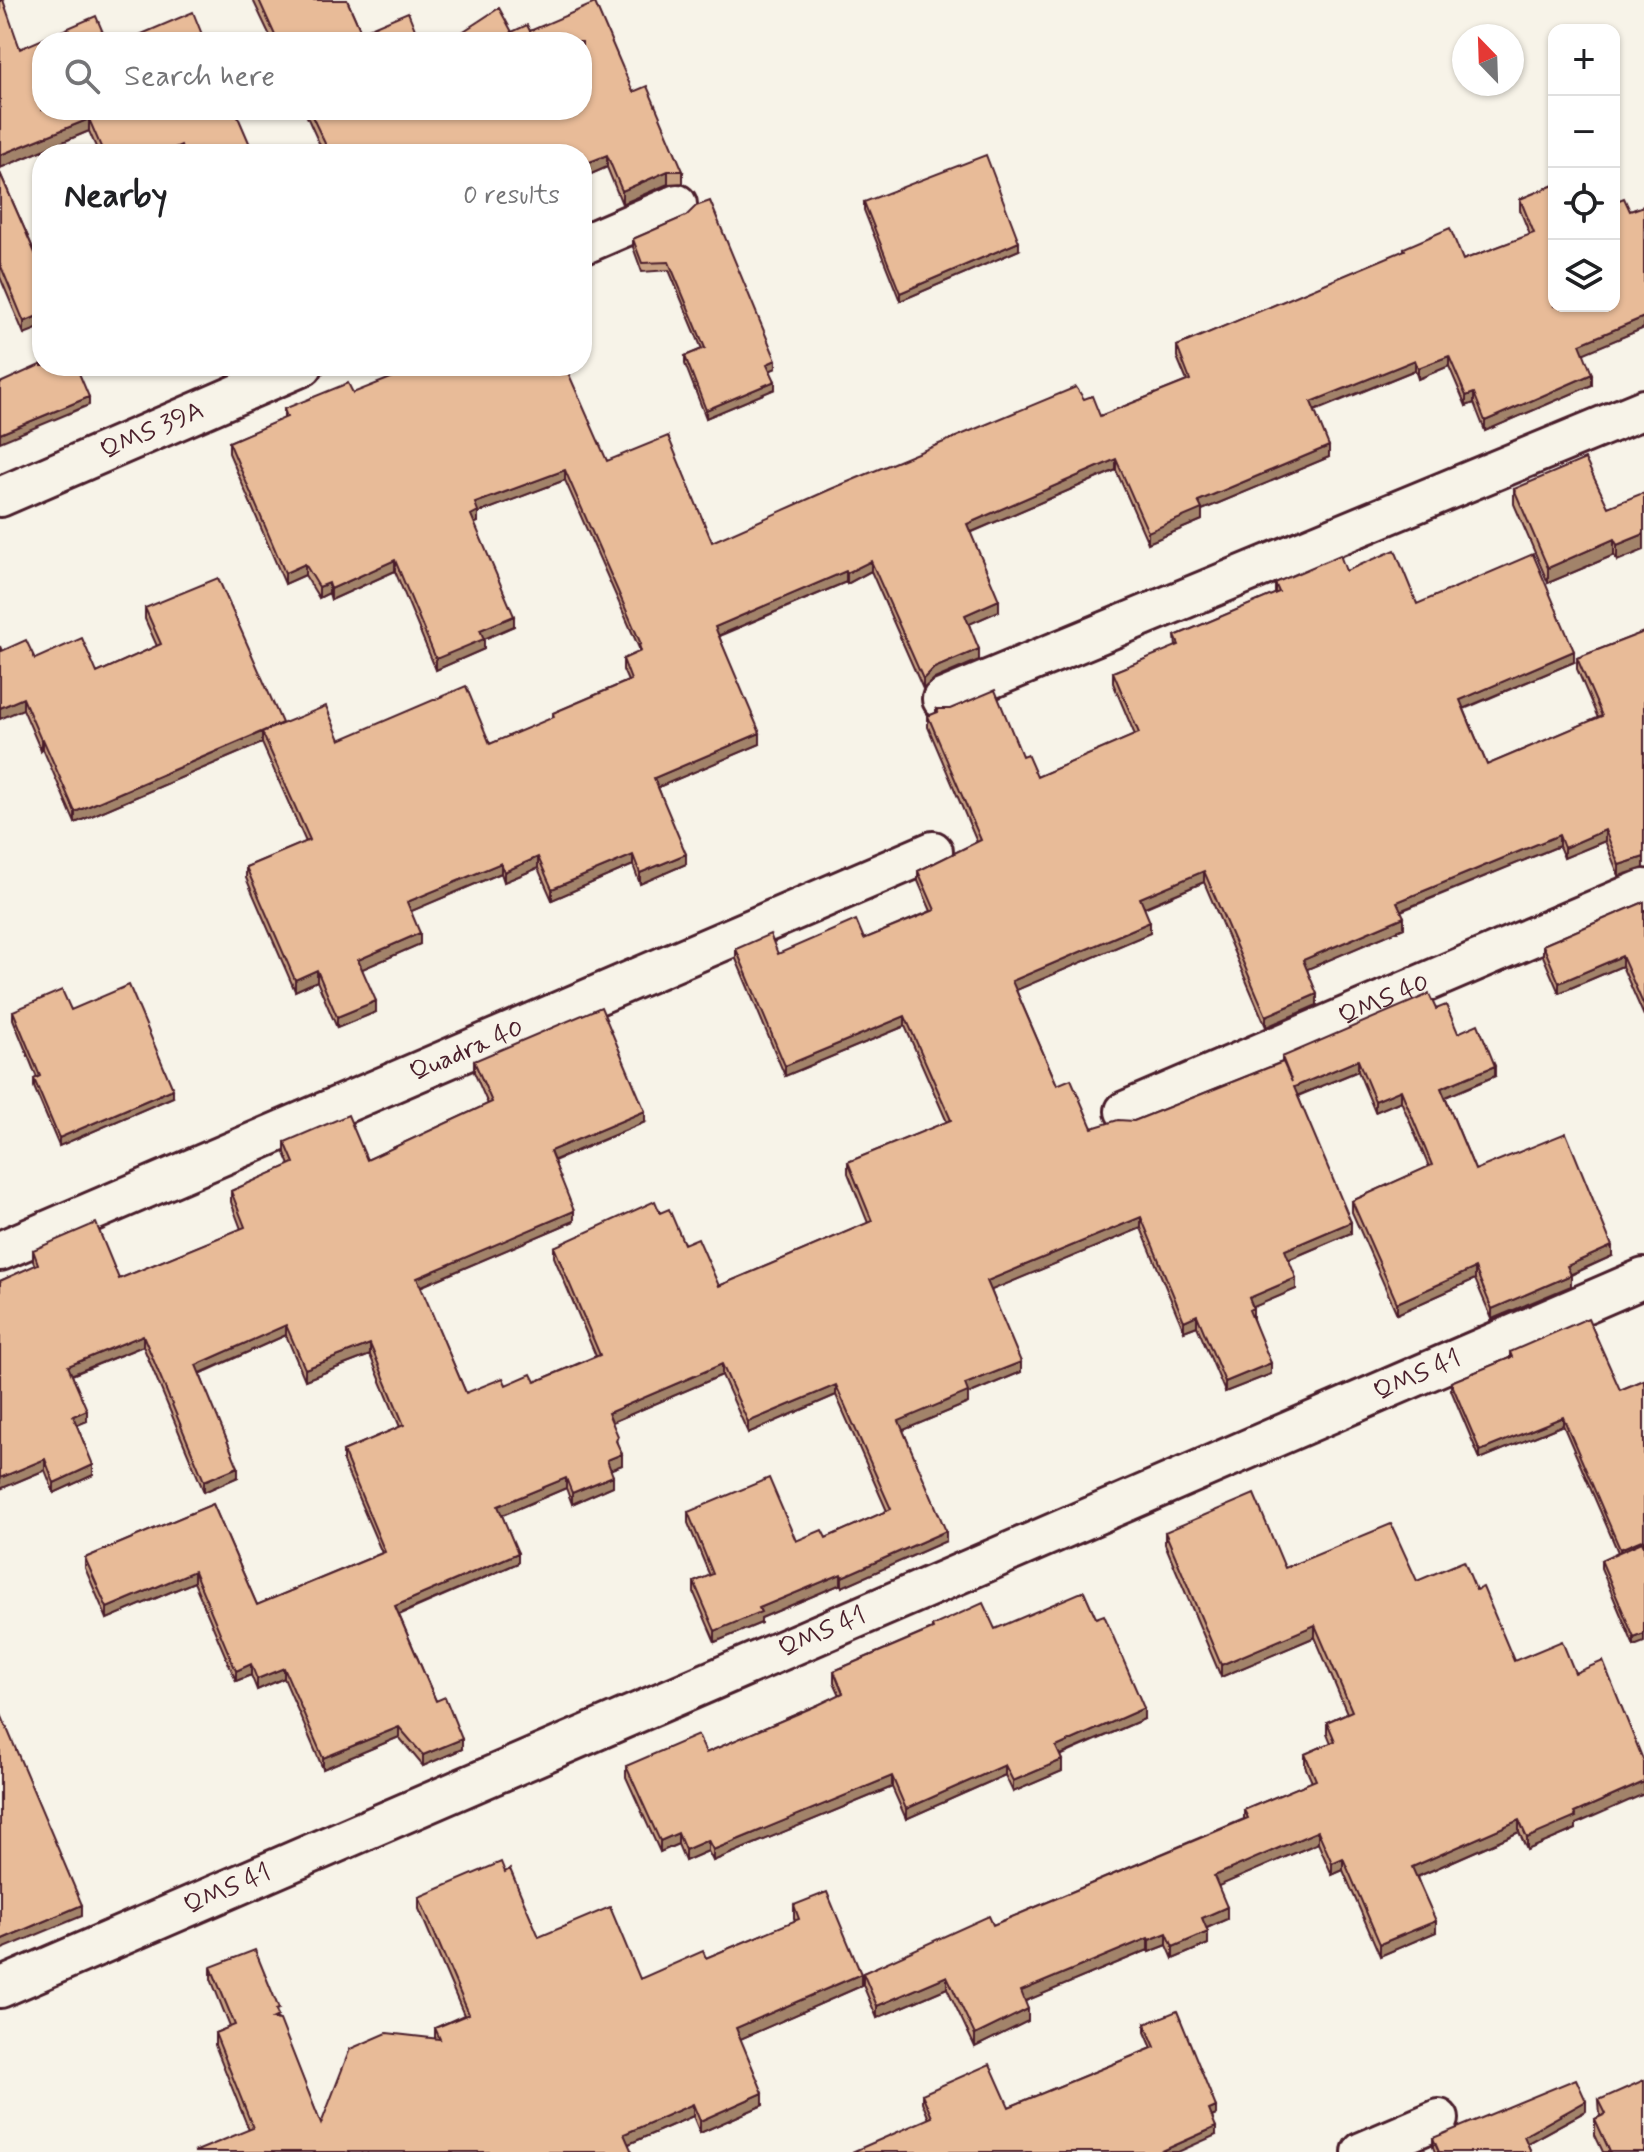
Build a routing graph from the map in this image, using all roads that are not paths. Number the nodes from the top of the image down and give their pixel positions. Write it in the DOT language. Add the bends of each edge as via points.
graph roads {
  1 [pos="677,204"];
  2 [pos="592,241"];
  3 [pos="280,376"];
  4 [pos="1644,409"];
  5 [pos="0,497"];
  6 [pos="942,699"];
  7 [pos="933,851"];
  8 [pos="1644,889"];
  9 [pos="1125,1111"];
  10 [pos="0,1251"];
  11 [pos="1644,1278"];
  12 [pos="0,1988"];
  13 [pos="1439,2119"];
  14 [pos="1362,2152"];
  1 -- 2 [label="street"];
  3 -- 5 [label="street, QMS 39A"];
  4 -- 6 [label="street"];
  7 -- 10 [label="street, Quadra 40"];
  8 -- 9 [label="street, QMS 40"];
  11 -- 12 [label="street, QMS 41"];
  13 -- 14 [label="street"];
}
